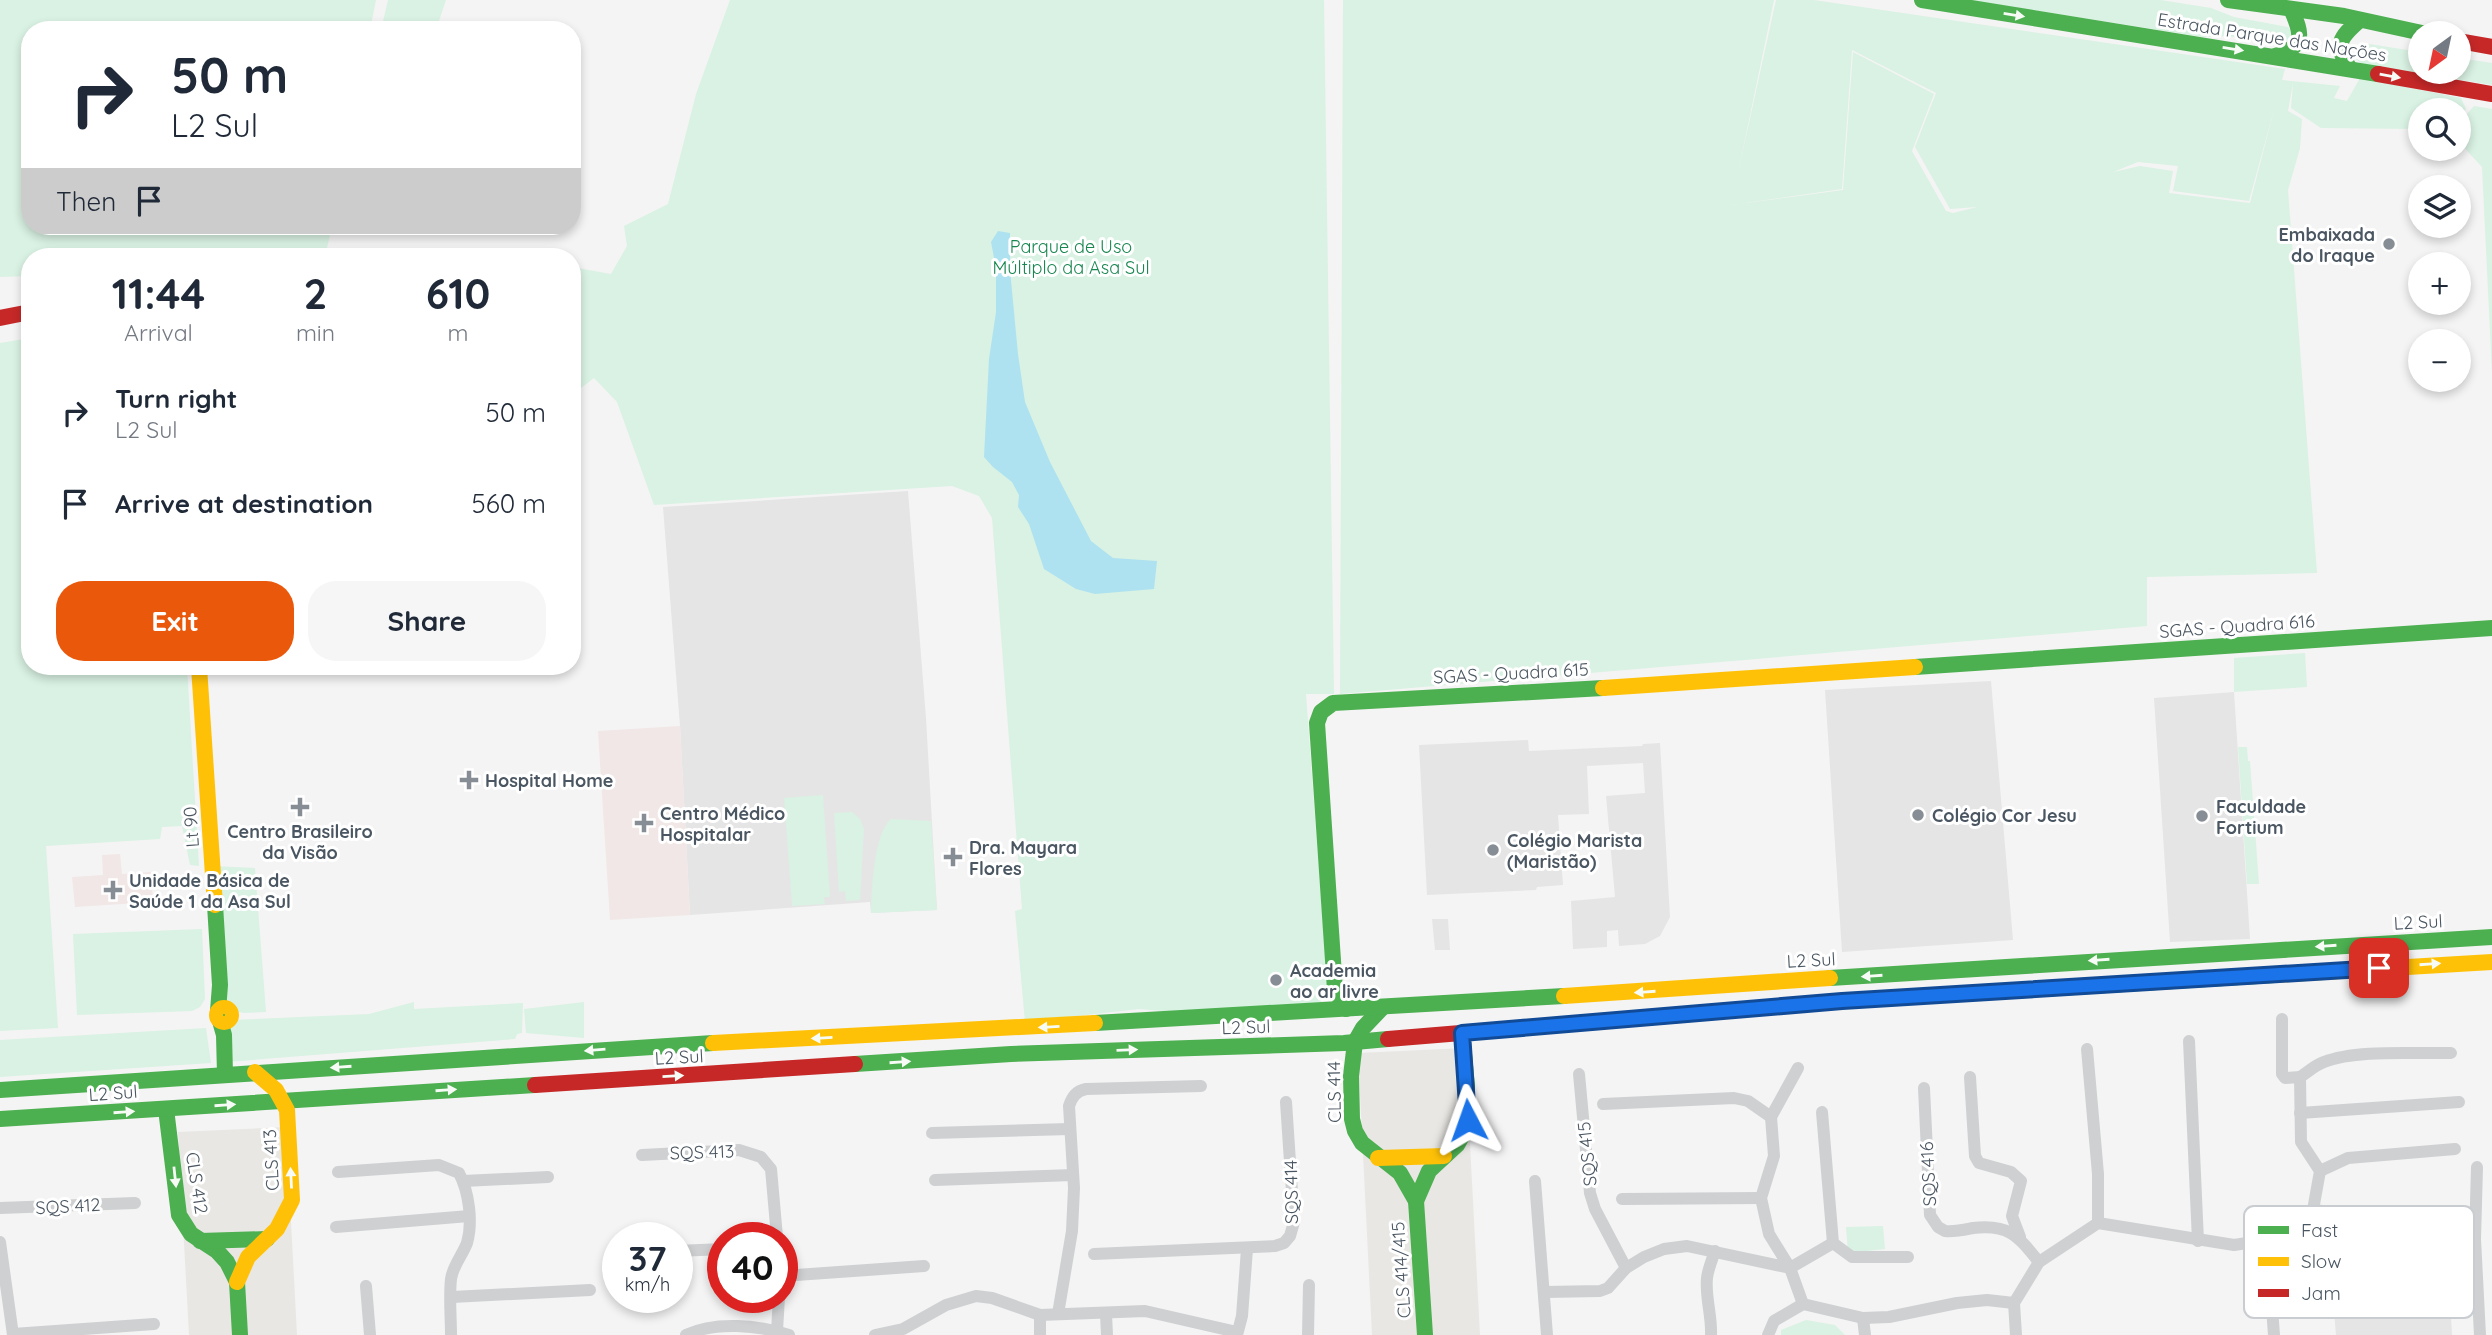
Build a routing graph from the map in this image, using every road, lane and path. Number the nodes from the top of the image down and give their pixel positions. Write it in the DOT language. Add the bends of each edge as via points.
graph roads {
  1 [pos="1922,0"];
  2 [pos="2228,0"];
  3 [pos="2291,9"];
  4 [pos="2360,20"];
  5 [pos="2408,30"];
  6 [pos="2471,43"];
  7 [pos="2492,47"];
  8 [pos="2275,56"];
  9 [pos="2350,69"];
  10 [pos="2492,94"];
  11 [pos="21,314"];
  12 [pos="0,318"];
  13 [pos="2492,628"];
  14 [pos="1984,661"];
  15 [pos="201,675"];
  16 [pos="2492,937"];
  17 [pos="2465,938"];
  18 [pos="2180,956"];
  19 [pos="2467,962"];
  20 [pos="2492,962"];
  21 [pos="2184,980"];
  22 [pos="1335,990"];
  23 [pos="1556,996"];
  24 [pos="1382,1008"];
  25 [pos="1346,1009"];
  26 [pos="1323,1011"];
  27 [pos="1264,1015"];
  28 [pos="2282,1019"];
  29 [pos="1555,1024"];
  30 [pos="1462,1033"];
  31 [pos="2189,1041"];
  32 [pos="1355,1042"];
  33 [pos="1265,1045"];
  34 [pos="2087,1049"];
  35 [pos="2451,1053"];
  36 [pos="409,1063"];
  37 [pos="377,1065"];
  38 [pos="1798,1068"];
  39 [pos="255,1072"];
  40 [pos="225,1074"];
  41 [pos="1578,1074"];
  42 [pos="1970,1077"];
  43 [pos="2300,1077"];
  44 [pos="81,1085"];
  45 [pos="1201,1086"];
  46 [pos="45,1087"];
  47 [pos="1924,1087"];
  48 [pos="0,1090"];
  49 [pos="412,1093"];
  50 [pos="378,1095"];
  51 [pos="283,1101"];
  52 [pos="1286,1102"];
  53 [pos="2459,1102"];
  54 [pos="1603,1104"];
  55 [pos="166,1109"];
  56 [pos="1822,1112"];
  57 [pos="2300,1113"];
  58 [pos="82,1114"];
  59 [pos="50,1116"];
  60 [pos="1771,1117"];
  61 [pos="0,1119"];
  62 [pos="1070,1129"];
  63 [pos="932,1133"];
  64 [pos="2455,1149"];
  65 [pos="642,1155"];
  66 [pos="1444,1156"];
  67 [pos="1377,1158"];
  68 [pos="2477,1167"];
  69 [pos="2320,1171"];
  70 [pos="338,1172"];
  71 [pos="1073,1175"];
  72 [pos="548,1177"];
  73 [pos="935,1180"];
  74 [pos="463,1181"];
  75 [pos="1535,1181"];
  76 [pos="1761,1198"];
  77 [pos="1622,1199"];
  78 [pos="1416,1201"];
  79 [pos="135,1203"];
  80 [pos="2314,1206"];
  81 [pos="0,1208"];
  82 [pos="469,1216"];
  83 [pos="776,1222"];
  84 [pos="2098,1223"];
  85 [pos="335,1227"];
  86 [pos="267,1238"];
  87 [pos="2476,1239"];
  88 [pos="2022,1240"];
  89 [pos="200,1241"];
  90 [pos="2198,1241"];
  91 [pos="0,1242"];
  92 [pos="1833,1243"];
  93 [pos="2244,1243"];
  94 [pos="1247,1249"];
  95 [pos="1715,1251"];
  96 [pos="1094,1254"];
  97 [pos="1908,1256"];
  98 [pos="2039,1262"];
  99 [pos="924,1266"];
  100 [pos="1626,1268"];
  101 [pos="1790,1268"];
  102 [pos="798,1275"];
  103 [pos="237,1282"];
  104 [pos="1309,1285"];
  105 [pos="366,1286"];
  106 [pos="590,1290"];
  107 [pos="1545,1292"];
  108 [pos="452,1297"];
  109 [pos="2014,1303"];
  110 [pos="1803,1304"];
  111 [pos="5,1307"];
  112 [pos="781,1313"];
  113 [pos="1058,1314"];
  114 [pos="1106,1314"];
  115 [pos="1040,1315"];
  116 [pos="1863,1318"];
  117 [pos="154,1324"];
  118 [pos="903,1332"];
  119 [pos="783,1333"];
  120 [pos="13,1334"];
  121 [pos="1237,1334"];
  122 [pos="240,1335"];
  123 [pos="370,1335"];
  124 [pos="451,1335"];
  125 [pos="686,1335"];
  126 [pos="875,1335"];
  127 [pos="1040,1335"];
  128 [pos="1107,1335"];
  129 [pos="1308,1335"];
  130 [pos="1425,1335"];
  131 [pos="1547,1335"];
  132 [pos="1711,1335"];
  133 [pos="1768,1335"];
  134 [pos="1865,1335"];
  135 [pos="2016,1335"];
  136 [pos="2480,1335"];
  1 -- 8 [label="main road, Estrada Parque das Nações, one-way"];
  2 -- 3 [label="main road, Estrada Parque das Nações"];
  3 -- 4 [label="main road, Estrada Parque das Nações"];
  3 -- 8 [label="main road" via="2300,38 2296,47"];
  4 -- 5 [label="main road, Estrada Parque das Nações"];
  4 -- 9 [label="main road" via="2339,46"];
  6 -- 7 [label="main road"];
  8 -- 9 [label="main road, Estrada Parque das Nações"];
  9 -- 10 [label="main road, Estrada Parque das Nações, one-way"];
  11 -- 12 [label="main road"];
  13 -- 14 [label="main road, SGAS - Quadra 616"];
  14 -- 22 [label="main road, SGAS - Quadra 615" via="1333,703 1321,712 1317,723"];
  15 -- 40 [label="main road, Lt 90"];
  16 -- 17 [label="main road, L2 Sul"];
  17 -- 18 [label="main road, L2 Sul, one-way"];
  17 -- 19 [label="main road" via="2472,953"];
  18 -- 21 [label="main road" via="2178,971"];
  18 -- 23 [label="main road, L2 Sul, one-way"];
  19 -- 20 [label="main road, L2 Sul"];
  21 -- 19 [label="main road, L2 Sul, one-way"];
  21 -- 29 [label="main road, L2 Sul"];
  22 -- 25 [label="main road, SGAS - Quadra 615"];
  22 -- 26 [label="main road"];
  23 -- 24 [label="main road, L2 Sul"];
  23 -- 29 [label="main road"];
  24 -- 25 [label="main road, L2 Sul"];
  24 -- 32 [label="main road, CLS 414"];
  25 -- 26 [label="main road, L2 Sul"];
  26 -- 27 [label="main road, L2 Sul"];
  27 -- 33 [label="main road" via="1259,1037"];
  27 -- 36 [label="main road, L2 Sul, one-way"];
  28 -- 43 [label="street" via="2282,1074"];
  29 -- 30 [label="main road, L2 Sul"];
  30 -- 32 [label="main road, L2 Sul"];
  30 -- 66 [label="main road" via="1468,1120 1464,1136"];
  31 -- 90 [label="street"];
  32 -- 33 [label="main road, L2 Sul"];
  32 -- 67 [label="main road, CLS 414" via="1353,1125 1361,1142"];
  49 -- 33 [label="main road, L2 Sul, one-way" via="1011,1054"];
  34 -- 84 [label="street"];
  35 -- 43 [label="street" via="2335,1058"];
  36 -- 37 [label="main road, L2 Sul"];
  36 -- 49 [label="main road" via="404,1078"];
  37 -- 39 [label="main road, L2 Sul, one-way"];
  37 -- 50 [label="main road" via="383,1079"];
  38 -- 60 [label="street"];
  39 -- 40 [label="main road, L2 Sul"];
  39 -- 51 [label="main road"];
  40 -- 44 [label="main road, L2 Sul"];
  41 -- 100 [label="street, SQS 415" via="1590,1194"];
  42 -- 88 [label="street" via="1975,1156 1979,1163 2011,1172 2021,1181 2012,1216"];
  43 -- 57 [label="street"];
  44 -- 46 [label="main road, L2 Sul"];
  44 -- 58 [label="main road" via="74,1101"];
  45 -- 62 [label="street" via="1079,1090 1069,1106"];
  46 -- 48 [label="main road, L2 Sul"];
  46 -- 59 [label="main road" via="54,1101"];
  47 -- 88 [label="street, SQS 416" via="1933,1220 1945,1231 2000,1227"];
  49 -- 50 [label="main road, L2 Sul"];
  50 -- 51 [label="main road, L2 Sul"];
  55 -- 51 [label="main road, L2 Sul, one-way"];
  86 -- 51 [label="main road, CLS 413, one-way" via="292,1200"];
  52 -- 94 [label="street, SQS 414" via="1294,1227 1284,1243"];
  53 -- 57 [label="street"];
  54 -- 60 [label="street, SQS 415" via="1734,1098 1748,1101"];
  58 -- 55 [label="main road, L2 Sul, one-way"];
  55 -- 89 [label="main road, CLS 412, one-way" via="179,1216"];
  56 -- 92 [label="street"];
  57 -- 69 [label="street" via="2301,1142"];
  58 -- 59 [label="main road, L2 Sul"];
  59 -- 61 [label="main road, L2 Sul"];
  60 -- 76 [label="street" via="1774,1156"];
  62 -- 63 [label="street"];
  62 -- 71 [label="street"];
  64 -- 69 [label="street" via="2348,1158"];
  65 -- 83 [label="street, SQS 413" via="739,1150 761,1157 771,1168"];
  66 -- 67 [label="main road"];
  66 -- 78 [label="main road" via="1424,1179"];
  67 -- 78 [label="main road, CLS 414" via="1407,1182"];
  68 -- 87 [label="street"];
  69 -- 80 [label="street"];
  70 -- 74 [label="street" via="439,1165 459,1173"];
  71 -- 73 [label="street"];
  71 -- 113 [label="street" via="1072,1231"];
  72 -- 74 [label="street"];
  74 -- 82 [label="street"];
  75 -- 107 [label="street"];
  76 -- 77 [label="street, SQS 415"];
  76 -- 101 [label="street" via="1769,1234"];
  78 -- 130 [label="main road, CLS 414/415"];
  79 -- 81 [label="street, SQS 412"];
  82 -- 85 [label="street"];
  82 -- 108 [label="street" via="466,1245 450,1282"];
  84 -- 90 [label="street"];
  84 -- 98 [label="street"];
  86 -- 89 [label="main road"];
  86 -- 103 [label="main road, CLS 413" via="248,1256"];
  87 -- 136 [label="street"];
  88 -- 98 [label="street"];
  89 -- 103 [label="main road, CLS 412" via="227,1262"];
  90 -- 93 [label="street"];
  91 -- 111 [label="street"];
  92 -- 97 [label="street" via="1852,1257"];
  92 -- 101 [label="street"];
  94 -- 96 [label="street, SQS 414"];
  94 -- 121 [label="street"];
  95 -- 100 [label="street" via="1687,1246 1664,1249"];
  95 -- 101 [label="street"];
  95 -- 132 [label="street" via="1707,1276"];
  98 -- 109 [label="street"];
  99 -- 102 [label="street"];
  100 -- 107 [label="street" via="1600,1291"];
  101 -- 110 [label="street"];
  103 -- 122 [label="main road"];
  104 -- 129 [label="street"];
  105 -- 123 [label="street"];
  106 -- 108 [label="street"];
  107 -- 131 [label="street"];
  108 -- 124 [label="street"];
  109 -- 116 [label="street" via="1987,1300"];
  109 -- 135 [label="street"];
  110 -- 116 [label="street"];
  110 -- 133 [label="street" via="1774,1321"];
  111 -- 120 [label="street"];
  112 -- 119 [label="street"];
  113 -- 114 [label="street"];
  113 -- 115 [label="street"];
  114 -- 121 [label="street" via="1145,1311"];
  114 -- 128 [label="street"];
  115 -- 118 [label="street" via="976,1296 946,1305"];
  115 -- 127 [label="street"];
  116 -- 134 [label="street"];
  117 -- 120 [label="street"];
  118 -- 126 [label="street"];
  119 -- 125 [label="street" via="718,1326"];
}
